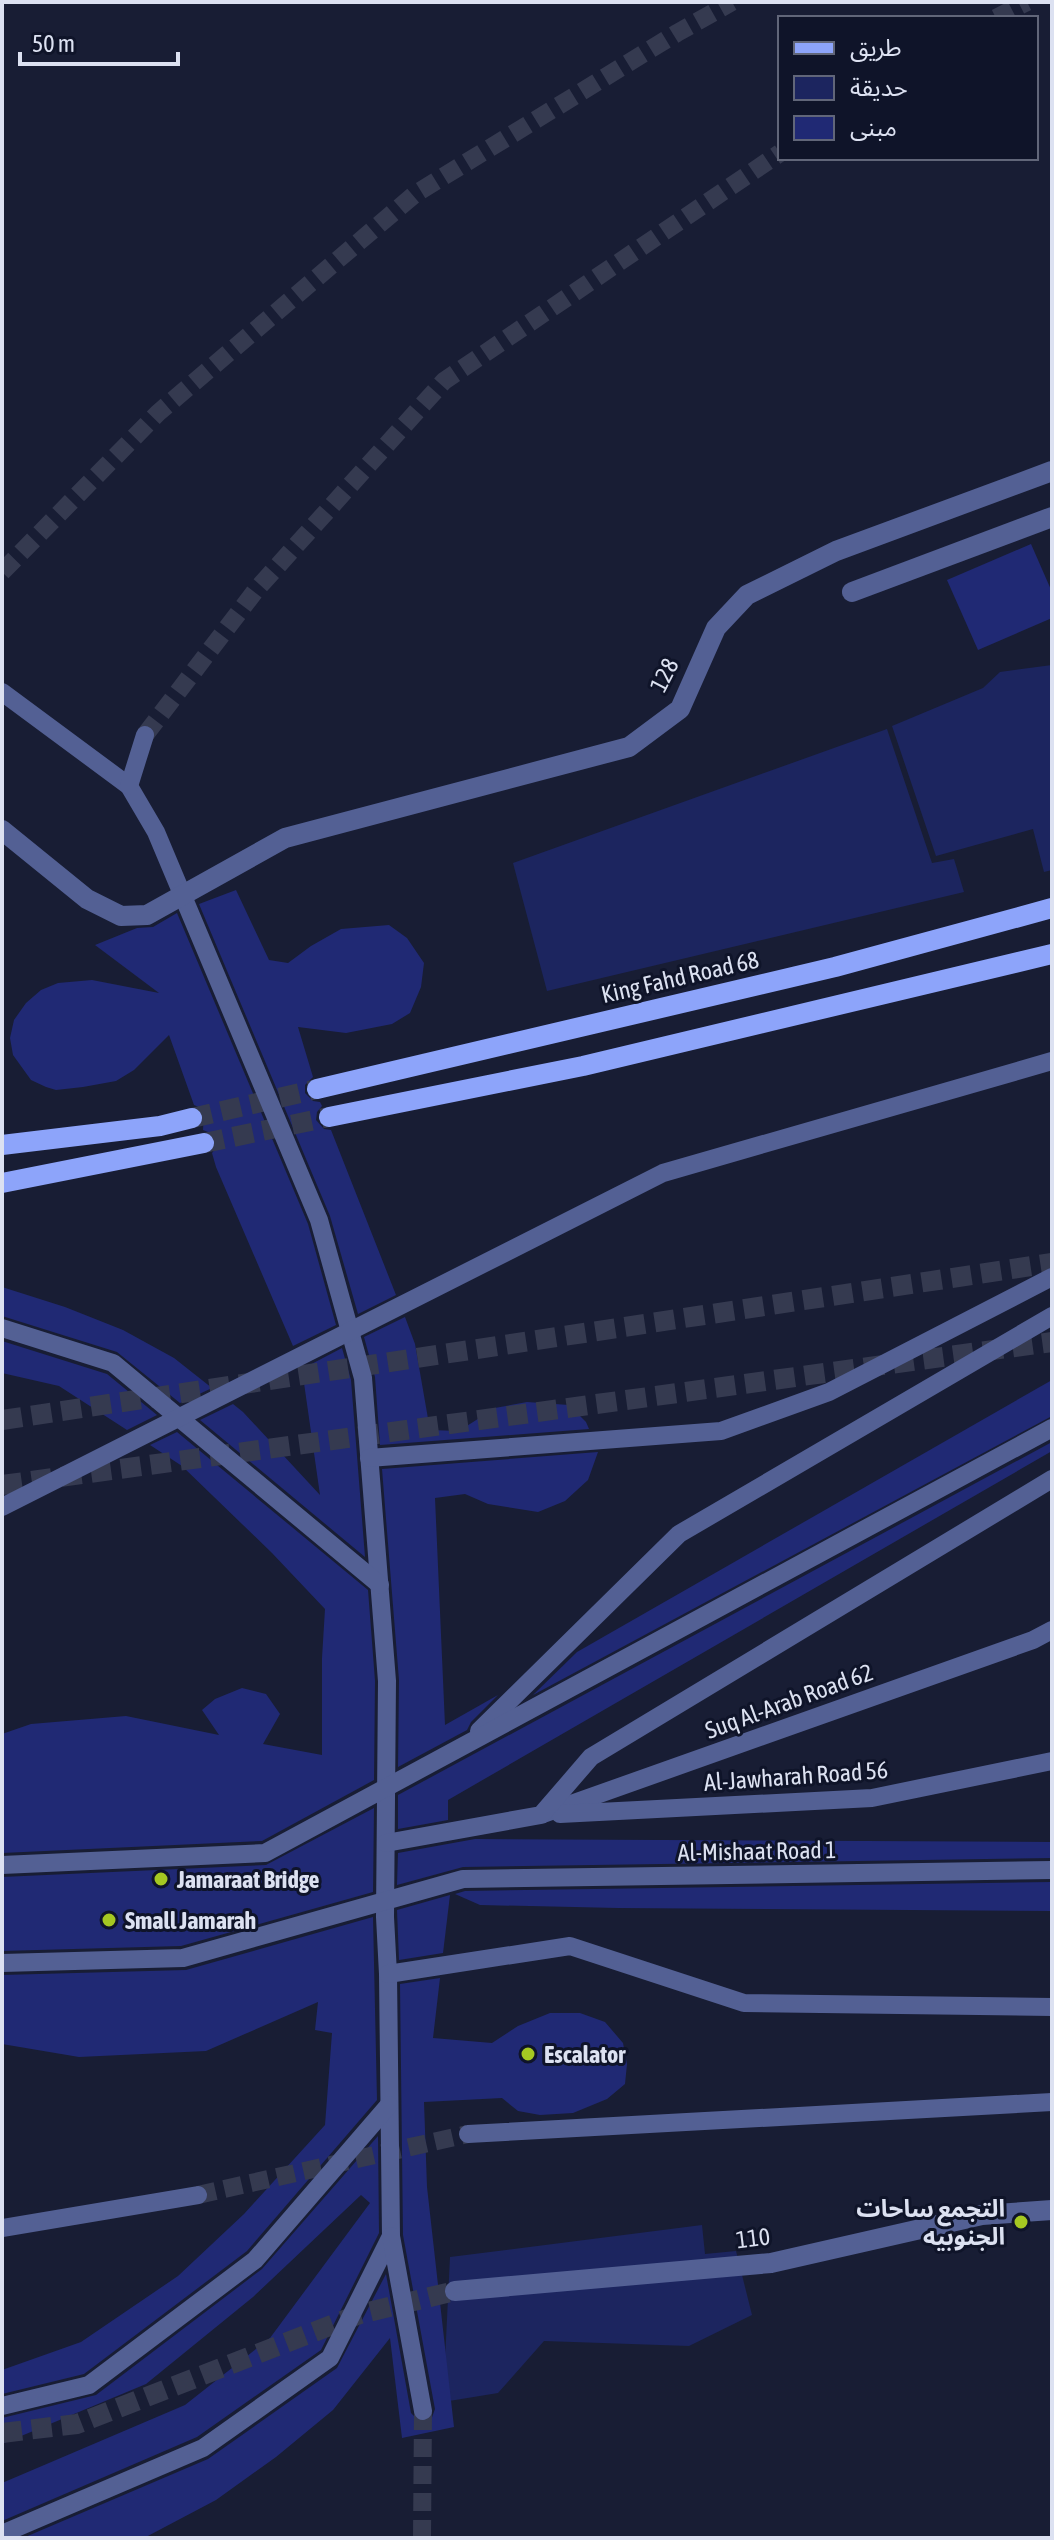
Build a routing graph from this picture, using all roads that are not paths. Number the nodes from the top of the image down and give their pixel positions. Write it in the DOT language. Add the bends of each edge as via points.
graph roads {
  1 [pos="1052,471"];
  2 [pos="1052,517"];
  3 [pos="852,592"];
  4 [pos="2,692"];
  5 [pos="145,735"];
  6 [pos="129,786"];
  7 [pos="2,830"];
  8 [pos="1052,908"];
  9 [pos="1052,954"];
  10 [pos="1052,1061"];
  11 [pos="317,1089"];
  12 [pos="329,1117"];
  13 [pos="192,1118"];
  14 [pos="204,1143"];
  15 [pos="2,1145"];
  16 [pos="2,1183"];
  17 [pos="1052,1277"];
  18 [pos="1052,1316"];
  19 [pos="2,1328"];
  20 [pos="1052,1428"];
  21 [pos="369,1458"];
  22 [pos="1052,1479"];
  23 [pos="2,1507"];
  24 [pos="380,1585"];
  25 [pos="1052,1630"];
  26 [pos="464,1746"];
  27 [pos="1052,1761"];
  28 [pos="541,1815"];
  29 [pos="386,1843"];
  30 [pos="2,1865"];
  31 [pos="1052,1870"];
  32 [pos="2,1963"];
  33 [pos="388,1974"];
  34 [pos="1052,2007"];
  35 [pos="1052,2102"];
  36 [pos="389,2105"];
  37 [pos="468,2134"];
  38 [pos="198,2195"];
  39 [pos="1052,2210"];
  40 [pos="2,2228"];
  41 [pos="391,2236"];
  42 [pos="455,2291"];
  43 [pos="2,2406"];
  44 [pos="423,2411"];
  45 [pos="2,2534"];
  1 -- 7 [label="street, 128" via="836,551 747,595 716,628 680,709 629,747 285,838 147,915 121,916 87,899"];
  2 -- 3 [label="street"];
  4 -- 6 [label="street"];
  5 -- 6 [label="street"];
  6 -- 21 [label="street" via="156,832 319,1220 363,1378"];
  8 -- 11 [label="main road, King Fahd Road 68" via="835,967"];
  9 -- 12 [label="main road" via="598,1062"];
  10 -- 23 [label="street" via="663,1173"];
  13 -- 15 [label="main road"];
  14 -- 16 [label="main road"];
  17 -- 21 [label="street" via="829,1392 721,1431"];
  18 -- 26 [label="street" via="679,1534"];
  19 -- 24 [label="street" via="113,1363"];
  20 -- 26 [label="street"];
  21 -- 24 [label="street"];
  22 -- 28 [label="street" via="591,1757"];
  24 -- 29 [label="street" via="387,1681"];
  25 -- 28 [label="street, Suq Al-Arab Road 62"];
  26 -- 30 [label="street" via="265,1853"];
  27 -- 28 [label="street, Al-Jawharah Road 56" via="872,1798"];
  28 -- 29 [label="street"];
  29 -- 33 [label="street"];
  31 -- 32 [label="street, Al-Mishaat Road 1" via="463,1879 183,1958"];
  33 -- 34 [label="street" via="570,1946 744,2003"];
  33 -- 36 [label="street"];
  35 -- 37 [label="street"];
  36 -- 41 [label="street"];
  36 -- 43 [label="street" via="255,2260 89,2385"];
  38 -- 40 [label="street"];
  39 -- 42 [label="street, 110" via="982,2215 771,2263"];
  41 -- 44 [label="street"];
  41 -- 45 [label="street" via="330,2358 203,2448"];
}
